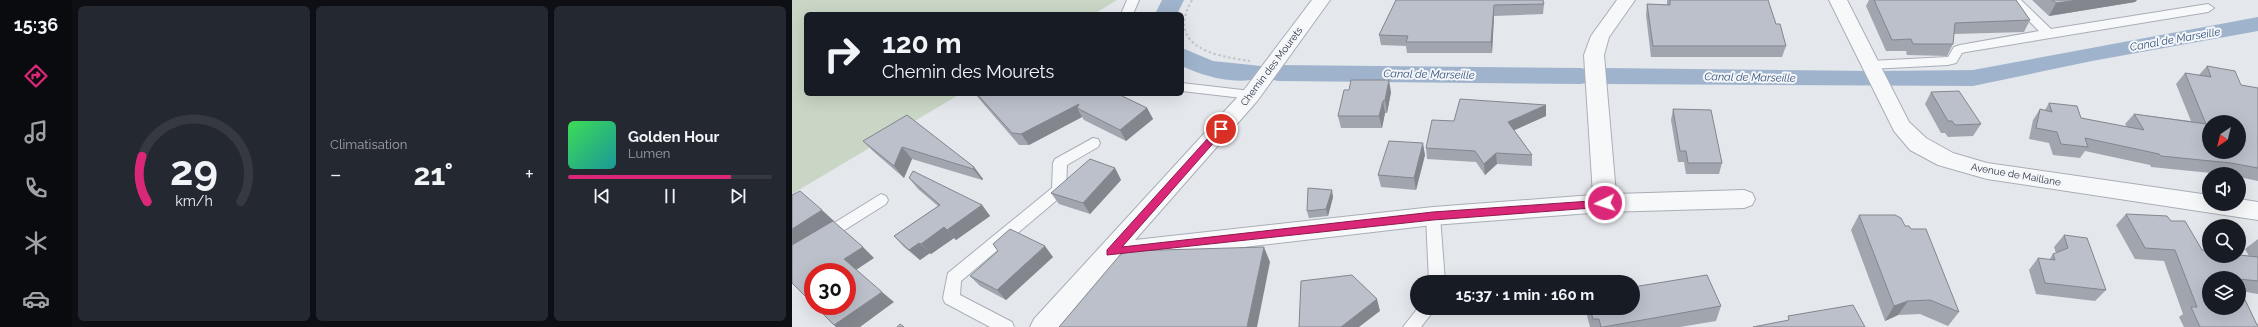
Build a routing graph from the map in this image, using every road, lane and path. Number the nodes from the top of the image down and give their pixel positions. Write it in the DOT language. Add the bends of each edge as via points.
graph roads {
  1 [pos="1133,0"];
  2 [pos="1192,0"];
  3 [pos="1321,0"];
  4 [pos="1626,0"];
  5 [pos="1838,0"];
  6 [pos="2014,0"];
  7 [pos="2208,8"];
  8 [pos="1128,12"];
  9 [pos="1184,15"];
  10 [pos="1184,27"];
  11 [pos="2048,33"];
  12 [pos="1277,59"];
  13 [pos="1871,68"];
  14 [pos="1184,87"];
  15 [pos="1256,89"];
  16 [pos="1093,143"];
  17 [pos="1744,199"];
  18 [pos="881,200"];
  19 [pos="1605,203"];
  20 [pos="2258,211"];
  21 [pos="1433,216"];
  22 [pos="1111,253"];
  23 [pos="792,257"];
  24 [pos="1437,275"];
  25 [pos="1422,315"];
  26 [pos="1006,327"];
  27 [pos="1043,327"];
  28 [pos="1411,327"];
  1 -- 8 [label="lane"];
  2 -- 9 [label="path"];
  3 -- 12 [label="street, Chemin des Mourets"];
  4 -- 19 [label="street" via="1600,36 1594,55"];
  5 -- 13 [label="street, Avenue de Maillane"];
  6 -- 11 [label="lane"];
  7 -- 11 [label="lane"];
  10 -- 12 [label="path" via="1194,43 1220,57"];
  11 -- 13 [label="lane" via="1964,48 1958,50 1952,60 1948,61"];
  12 -- 15 [label="street, Chemin des Mourets"];
  13 -- 20 [label="street, Avenue de Maillane" via="1901,126 1918,144 1946,159 1987,171"];
  14 -- 15 [label="lane"];
  15 -- 22 [label="street, Chemin des Mourets"];
  16 -- 26 [label="lane" via="1060,163 1058,190 954,278 951,298"];
  17 -- 19 [label="street"];
  18 -- 23 [label="lane"];
  19 -- 21 [label="street"];
  21 -- 22 [label="street"];
  21 -- 24 [label="lane"];
  22 -- 27 [label="street, Chemin des Mourets"];
  25 -- 28 [label="lane"];
}
